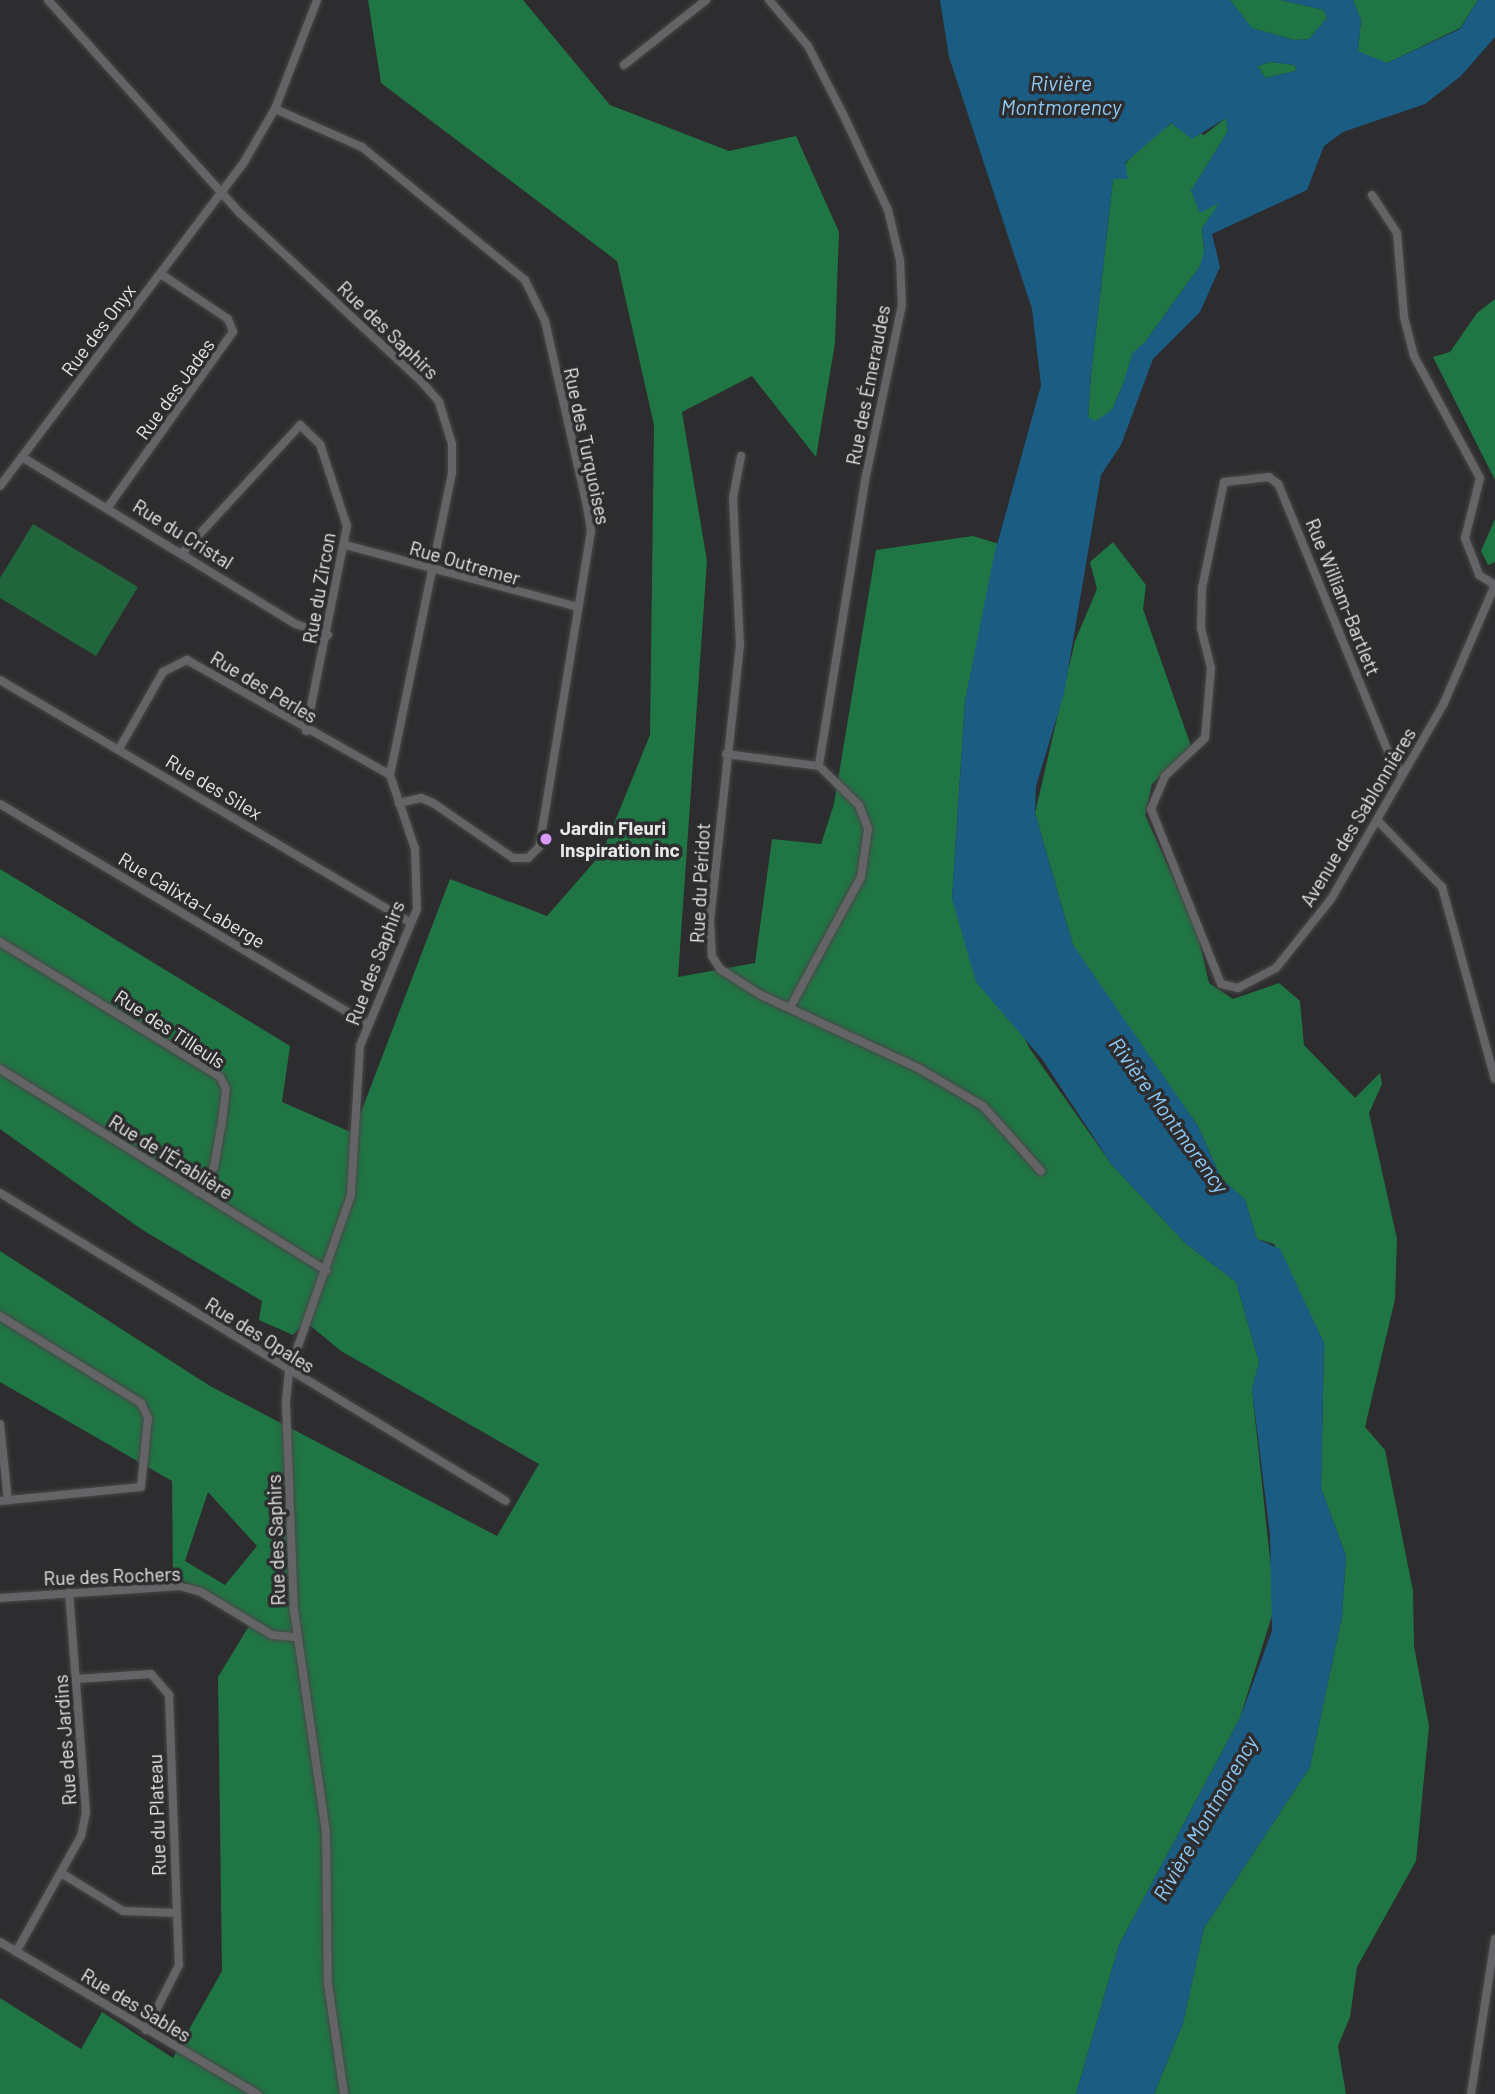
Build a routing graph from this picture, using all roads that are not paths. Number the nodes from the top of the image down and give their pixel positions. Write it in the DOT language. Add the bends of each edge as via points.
graph roads {
  1 [pos="48,0"];
  2 [pos="317,0"];
  3 [pos="706,0"];
  4 [pos="769,0"];
  5 [pos="624,65"];
  6 [pos="275,109"];
  7 [pos="222,192"];
  8 [pos="1372,195"];
  9 [pos="161,274"];
  10 [pos="740,456"];
  11 [pos="22,457"];
  12 [pos="1224,482"];
  13 [pos="0,486"];
  14 [pos="108,507"];
  15 [pos="345,545"];
  16 [pos="183,552"];
  17 [pos="432,570"];
  18 [pos="1495,585"];
  19 [pos="578,607"];
  20 [pos="328,635"];
  21 [pos="0,680"];
  22 [pos="306,731"];
  23 [pos="119,749"];
  24 [pos="726,754"];
  25 [pos="818,766"];
  26 [pos="1403,774"];
  27 [pos="390,775"];
  28 [pos="399,803"];
  29 [pos="0,804"];
  30 [pos="1377,820"];
  31 [pos="411,923"];
  32 [pos="0,942"];
  33 [pos="791,1006"];
  34 [pos="367,1024"];
  35 [pos="0,1069"];
  36 [pos="1495,1079"];
  37 [pos="1041,1171"];
  38 [pos="198,1192"];
  39 [pos="0,1193"];
  40 [pos="327,1271"];
  41 [pos="0,1316"];
  42 [pos="289,1372"];
  43 [pos="0,1424"];
  44 [pos="4,1501"];
  45 [pos="506,1501"];
  46 [pos="69,1593"];
  47 [pos="0,1598"];
  48 [pos="297,1637"];
  49 [pos="76,1679"];
  50 [pos="61,1873"];
  51 [pos="176,1913"];
  52 [pos="1495,1939"];
  53 [pos="0,1942"];
  54 [pos="16,1952"];
  55 [pos="146,2030"];
  56 [pos="257,2094"];
  57 [pos="344,2094"];
  58 [pos="1471,2094"];
  1 -- 7 [label="street, Rue des Saphirs"];
  2 -- 6 [label="street, Rue des Onyx"];
  3 -- 5 [label="street"];
  4 -- 25 [label="street, Rue des Émeraudes" via="808,46 843,114 888,210 900,260 902,305 865,481"];
  6 -- 7 [label="street, Rue des Onyx"];
  6 -- 19 [label="street, Rue des Turquoises" via="362,147 510,265 537,296 591,531"];
  7 -- 9 [label="street, Rue des Onyx"];
  7 -- 17 [label="street, Rue des Saphirs" via="439,402 449,422 452,473"];
  8 -- 18 [label="street, Avenue des Sablonnières" via="1397,233 1404,317 1414,356 1480,478 1465,538 1479,575"];
  9 -- 11 [label="street, Rue des Onyx"];
  9 -- 14 [label="street, Rue des Jades" via="228,319 233,332"];
  10 -- 24 [label="street, Rue du Péridot" via="733,498 740,645"];
  11 -- 13 [label="street, Rue des Onyx"];
  11 -- 14 [label="street, Rue du Cristal"];
  12 -- 26 [label="street, Rue William-Bartlett" via="1269,477 1278,484 1389,754"];
  12 -- 30 [label="street, Avenue des Sablonnières" via="1202,588 1201,628 1211,668 1205,738 1164,776 1151,809 1221,984 1238,988 1276,968 1331,899"];
  14 -- 16 [label="street, Rue du Cristal"];
  15 -- 16 [label="street, Rue du Zircon" via="344,508 335,483 320,444 300,425"];
  15 -- 17 [label="street, Rue Outremer"];
  15 -- 20 [label="street, Rue du Zircon"];
  16 -- 20 [label="street, Rue du Cristal" via="296,624"];
  17 -- 19 [label="street, Rue Outremer"];
  17 -- 27 [label="street, Rue des Saphirs"];
  18 -- 26 [label="street, Avenue des Sablonnières" via="1444,703"];
  19 -- 28 [label="street, Rue des Turquoises" via="534,853 513,858 433,803"];
  20 -- 22 [label="street, Rue du Zircon"];
  21 -- 23 [label="street, Rue des Silex"];
  22 -- 23 [label="street, Rue des Perles" via="197,664 178,660 163,672"];
  22 -- 27 [label="street, Rue des Perles"];
  23 -- 31 [label="street, Rue des Silex"];
  24 -- 25 [label="street"];
  24 -- 33 [label="street, Rue du Péridot" via="712,956 736,981"];
  25 -- 33 [label="street" via="859,805 868,853 852,898"];
  26 -- 30 [label="street, Avenue des Sablonnières"];
  27 -- 28 [label="street, Rue des Saphirs"];
  28 -- 31 [label="street, Rue des Saphirs" via="419,880"];
  29 -- 34 [label="street, Rue Calixta-Laberge"];
  30 -- 36 [label="street" via="1442,887"];
  31 -- 34 [label="street, Rue des Saphirs"];
  32 -- 38 [label="street, Rue des Tilleuls" via="220,1077 226,1089 222,1127 214,1167"];
  33 -- 37 [label="street, Rue du Péridot" via="983,1106"];
  34 -- 40 [label="street, Rue des Saphirs" via="351,1195"];
  35 -- 38 [label="street, Rue de l'Érablière"];
  38 -- 40 [label="street, Rue de l'Érablière"];
  39 -- 42 [label="street, Rue des Opales"];
  40 -- 42 [label="street, Rue des Saphirs"];
  41 -- 44 [label="street" via="141,1403 148,1418 141,1487"];
  42 -- 45 [label="street, Rue des Opales"];
  42 -- 48 [label="street, Rue des Saphirs"];
  43 -- 44 [label="street"];
  46 -- 47 [label="street, Rue des Rochers"];
  46 -- 48 [label="street, Rue des Rochers" via="179,1586 201,1592 272,1635"];
  46 -- 49 [label="street, Rue des Jardins"];
  48 -- 57 [label="street, Rue des Saphirs" via="326,1830 328,1983"];
  49 -- 50 [label="street, Rue des Jardins" via="86,1813"];
  49 -- 51 [label="street, Rue du Plateau" via="151,1674 169,1695"];
  50 -- 51 [label="street" via="123,1911"];
  50 -- 54 [label="street, Rue des Jardins"];
  51 -- 55 [label="street, Rue du Plateau" via="176,1980"];
  52 -- 58 [label="street"];
  53 -- 54 [label="street, Rue des Sables"];
  54 -- 55 [label="street, Rue des Sables"];
  55 -- 56 [label="street, Rue des Sables"];
}
